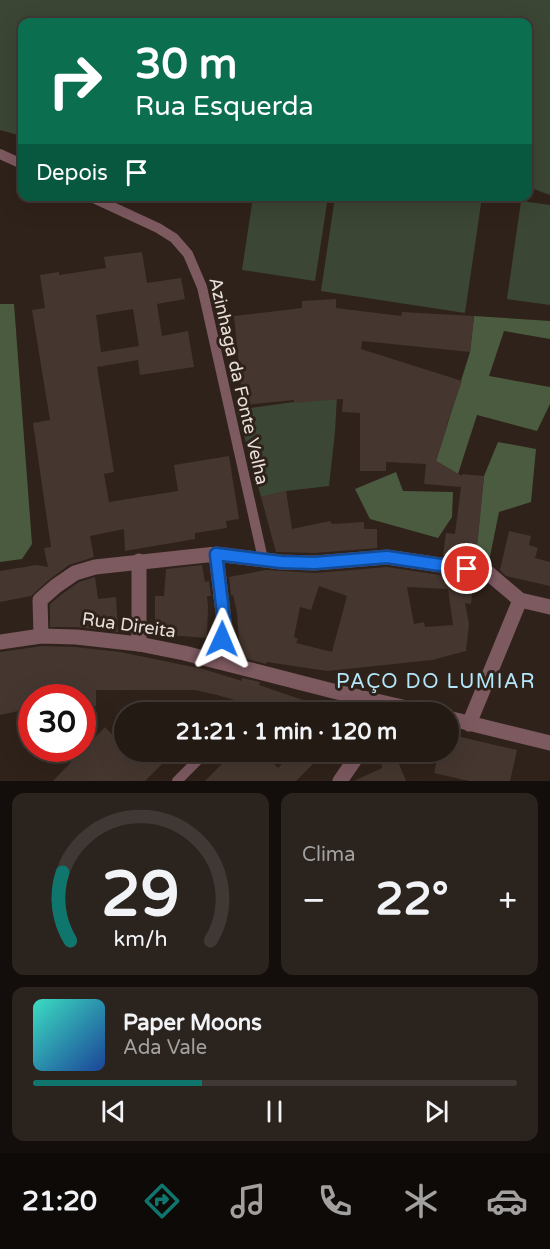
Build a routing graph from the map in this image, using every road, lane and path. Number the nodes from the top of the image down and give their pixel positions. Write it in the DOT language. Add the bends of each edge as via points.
graph roads {
  1 [pos="0,154"];
  2 [pos="18,162"];
  3 [pos="100,201"];
  4 [pos="216,554"];
  5 [pos="263,559"];
  6 [pos="139,561"];
  7 [pos="520,600"];
  8 [pos="550,607"];
  9 [pos="41,636"];
  10 [pos="1,642"];
  11 [pos="139,644"];
  12 [pos="220,662"];
  13 [pos="359,702"];
  14 [pos="459,721"];
  15 [pos="469,723"];
  16 [pos="550,743"];
  17 [pos="196,762"];
  18 [pos="350,762"];
  19 [pos="177,781"];
  20 [pos="340,781"];
  1 -- 2 [label="lane"];
  3 -- 5 [label="lane, Azinhaga da Fonte Velha" via="158,228 188,254 202,287"];
  4 -- 5 [label="street"];
  4 -- 6 [label="street"];
  4 -- 12 [label="street" via="224,621"];
  5 -- 7 [label="street" via="315,563 387,557 487,572"];
  6 -- 9 [label="street" via="75,573 56,586 40,600"];
  6 -- 11 [label="street"];
  7 -- 8 [label="street"];
  7 -- 15 [label="street"];
  9 -- 10 [label="street, Rua Direita"];
  9 -- 11 [label="street, Rua Direita"];
  11 -- 12 [label="street, Rua Direita"];
  12 -- 13 [label="street, Rua Direita"];
  14 -- 15 [label="street"];
  15 -- 16 [label="street"];
  17 -- 19 [label="lane"];
  18 -- 20 [label="street"];
}
